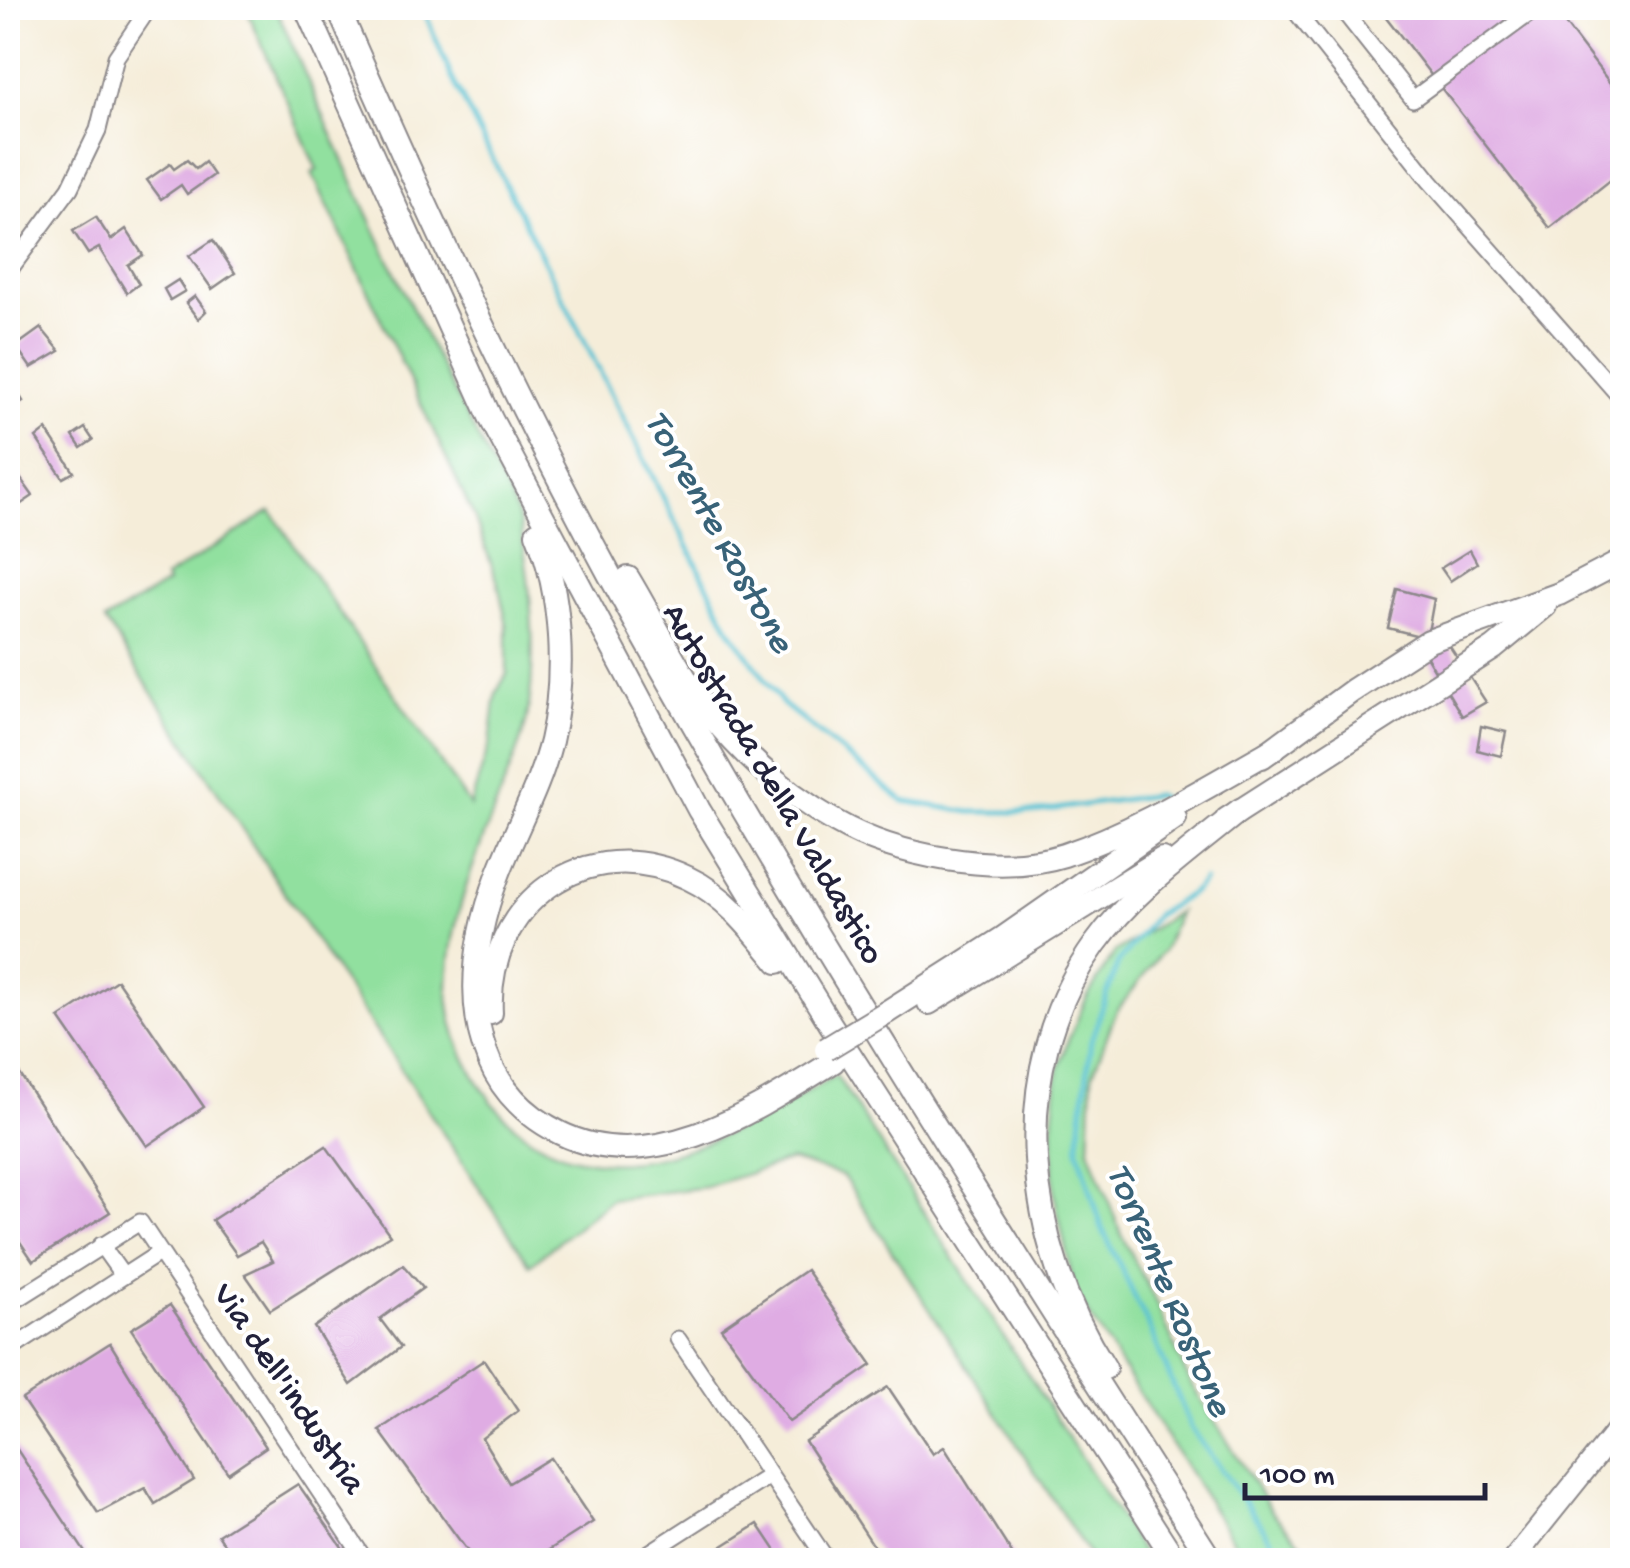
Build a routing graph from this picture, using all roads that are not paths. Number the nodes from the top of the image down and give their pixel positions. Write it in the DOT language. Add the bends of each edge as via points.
graph roads {
  1 [pos="149,8"];
  2 [pos="306,8"];
  3 [pos="338,8"];
  4 [pos="1293,8"];
  5 [pos="1341,8"];
  6 [pos="1536,8"];
  7 [pos="8,272"];
  8 [pos="516,392"];
  9 [pos="1622,399"];
  10 [pos="491,419"];
  11 [pos="1622,561"];
  12 [pos="1559,594"];
  13 [pos="1274,749"];
  14 [pos="1240,810"];
  15 [pos="890,1018"];
  16 [pos="831,1025"];
  17 [pos="829,1055"];
  18 [pos="101,1245"];
  19 [pos="159,1253"];
  20 [pos="124,1276"];
  21 [pos="8,1304"];
  22 [pos="678,1339"];
  23 [pos="8,1351"];
  24 [pos="1622,1424"];
  25 [pos="769,1476"];
  26 [pos="365,1560"];
  27 [pos="638,1560"];
  28 [pos="827,1560"];
  29 [pos="1175,1560"];
  30 [pos="1211,1560"];
  31 [pos="1229,1560"];
  32 [pos="1513,1560"];
  1 -- 7 [label="street" via="116,58 98,130 70,188"];
  2 -- 10 [label="highway, Autostrada della Valdastico"];
  3 -- 8 [label="highway, Autostrada della Valdastico"];
  4 -- 9 [label="street" via="1430,180"];
  5 -- 6 [label="street" via="1412,99"];
  8 -- 13 [label="highway" via="709,712 773,778 839,824 936,857 1006,863 1060,856 1156,814"];
  8 -- 30 [label="highway, Autostrada della Valdastico" via="615,585 781,876"];
  10 -- 16 [label="highway, Autostrada della Valdastico" via="699,810"];
  10 -- 17 [label="highway" via="548,559 559,610 552,739 498,875 475,968 482,1043 495,1076 546,1126 568,1137 638,1146 719,1128"];
  11 -- 12 [label="highway"];
  12 -- 13 [label="highway" via="1429,641"];
  12 -- 14 [label="highway" via="1494,648"];
  13 -- 15 [label="highway"];
  14 -- 15 [label="highway"];
  14 -- 31 [label="highway" via="1152,881 1094,945 1051,1034 1035,1129 1038,1188 1057,1274 1100,1360"];
  15 -- 17 [label="highway, bridge"];
  16 -- 17 [label="highway" via="759,938 692,879 659,867 607,862 557,880 526,906 496,956 490,998 495,1043 530,1095 564,1118 606,1132 687,1124"];
  16 -- 29 [label="highway, Autostrada della Valdastico"];
  18 -- 19 [label="street, Via dell'industria" via="140,1222"];
  18 -- 20 [label="street"];
  18 -- 21 [label="street, Via dell'industria"];
  19 -- 20 [label="street"];
  19 -- 26 [label="street, Via dell'industria"];
  20 -- 23 [label="street"];
  22 -- 25 [label="street"];
  24 -- 32 [label="main road"];
  25 -- 27 [label="street"];
  25 -- 28 [label="street"];
}
